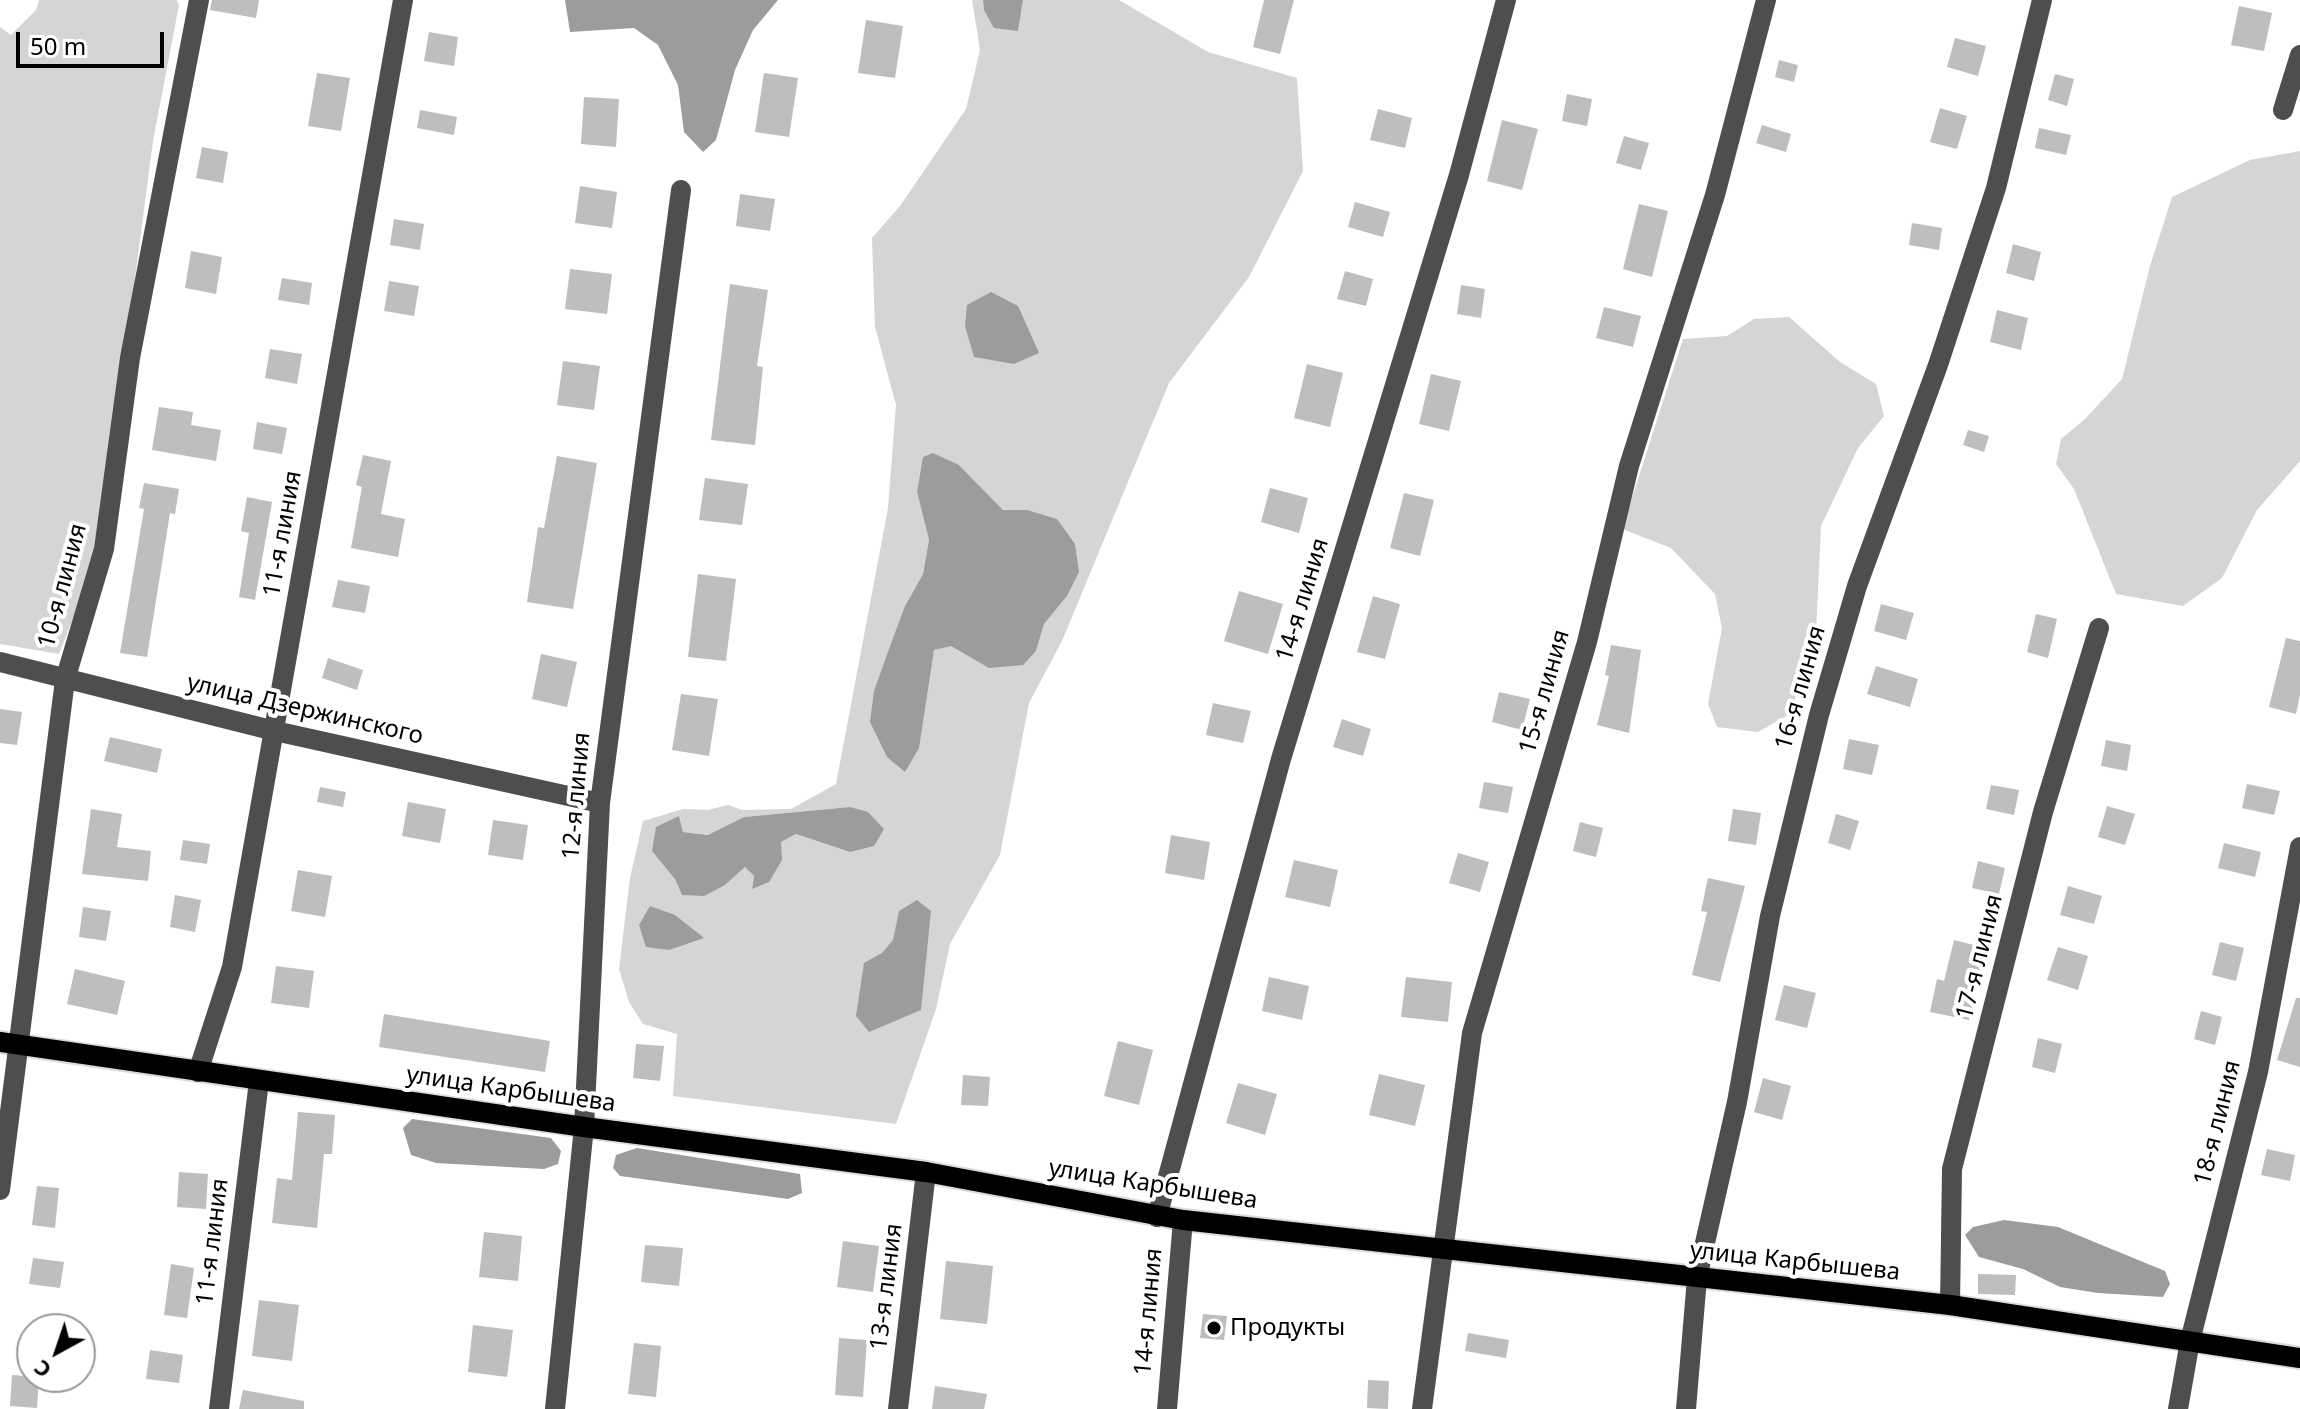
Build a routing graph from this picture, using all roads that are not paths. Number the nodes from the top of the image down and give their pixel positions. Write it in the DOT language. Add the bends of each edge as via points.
graph roads {
  1 [pos="199,0"];
  2 [pos="403,0"];
  3 [pos="1506,0"];
  4 [pos="1766,0"];
  5 [pos="2042,0"];
  6 [pos="2300,55"];
  7 [pos="2283,110"];
  8 [pos="681,190"];
  9 [pos="2099,628"];
  10 [pos="0,662"];
  11 [pos="65,680"];
  12 [pos="275,731"];
  13 [pos="600,803"];
  14 [pos="2300,847"];
  15 [pos="9,1043"];
  16 [pos="198,1072"];
  17 [pos="259,1081"];
  18 [pos="584,1127"];
  19 [pos="926,1172"];
  20 [pos="0,1190"];
  21 [pos="1157,1217"];
  22 [pos="1183,1220"];
  23 [pos="1446,1248"];
  24 [pos="1697,1278"];
  25 [pos="1950,1305"];
  26 [pos="2190,1341"];
  27 [pos="2300,1358"];
  28 [pos="219,1409"];
  29 [pos="555,1409"];
  30 [pos="898,1409"];
  31 [pos="1167,1409"];
  32 [pos="1422,1409"];
  33 [pos="1686,1409"];
  34 [pos="2178,1409"];
  1 -- 11 [label="street, 10-я линия" via="130,358 104,549"];
  2 -- 12 [label="street, 11-я линия"];
  3 -- 21 [label="street, 14-я линия" via="1459,175 1281,759"];
  4 -- 23 [label="street, 15-я линия" via="1715,195 1629,466 1587,642 1472,1033"];
  5 -- 24 [label="street, 16-я линия" via="1996,188 1857,586 1819,715 1770,916 1737,1102"];
  6 -- 7 [label="street"];
  8 -- 13 [label="street, 12-я линия"];
  9 -- 25 [label="street, 17-я линия" via="2043,812 1952,1169"];
  10 -- 11 [label="street, улица Дзержинского"];
  11 -- 12 [label="street, улица Дзержинского"];
  11 -- 15 [label="street, 10-я линия"];
  12 -- 13 [label="street, улица Дзержинского"];
  12 -- 16 [label="street, 11-я линия" via="232,967"];
  13 -- 18 [label="street, 12-я линия"];
  14 -- 26 [label="street, 18-я линия" via="2258,1072"];
  15 -- 16 [label="main road, улица Карбышева"];
  15 -- 20 [label="street, 10-я линия"];
  16 -- 17 [label="main road, улица Карбышева"];
  17 -- 18 [label="main road, улица Карбышева"];
  17 -- 28 [label="street, 11-я линия"];
  18 -- 19 [label="main road, улица Карбышева"];
  18 -- 29 [label="street, 12-я линия"];
  19 -- 21 [label="main road, улица Карбышева"];
  19 -- 30 [label="street, 13-я линия"];
  21 -- 22 [label="main road, улица Карбышева"];
  22 -- 23 [label="main road, улица Карбышева"];
  22 -- 31 [label="street, 14-я линия"];
  23 -- 24 [label="main road, улица Карбышева"];
  23 -- 32 [label="street, 15-я линия"];
  24 -- 25 [label="main road, улица Карбышева"];
  24 -- 33 [label="street, 16-я линия"];
  25 -- 26 [label="main road, улица Карбышева"];
  26 -- 27 [label="main road, улица Карбышева"];
  26 -- 34 [label="street, 18-я линия"];
}
